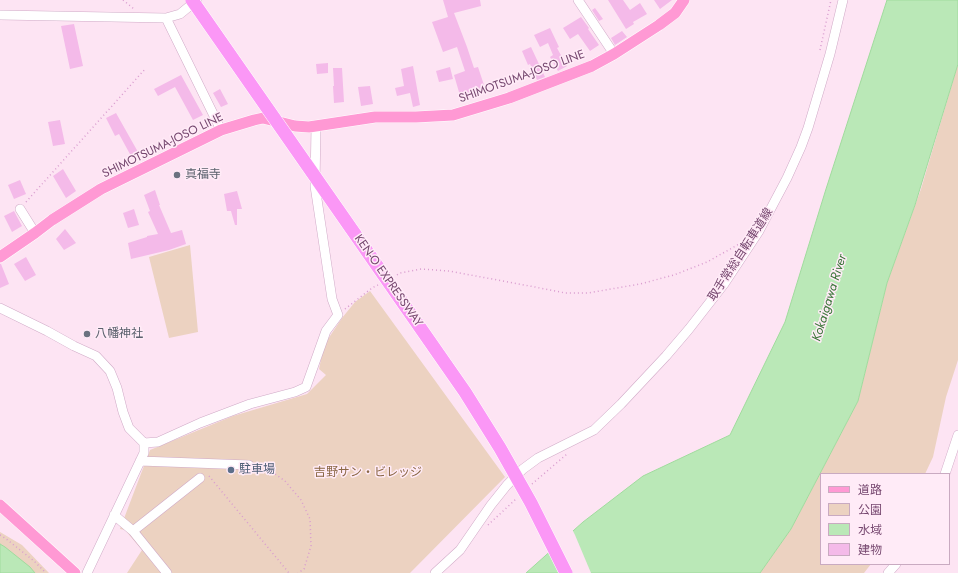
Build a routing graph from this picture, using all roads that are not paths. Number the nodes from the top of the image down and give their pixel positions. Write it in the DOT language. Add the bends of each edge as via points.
graph roads {
  1 [pos="192,0"];
  2 [pos="197,0"];
  3 [pos="579,0"];
  4 [pos="684,0"];
  5 [pos="843,0"];
  6 [pos="0,16"];
  7 [pos="166,18"];
  8 [pos="614,54"];
  9 [pos="316,126"];
  10 [pos="221,130"];
  11 [pos="20,209"];
  12 [pos="35,233"];
  13 [pos="0,257"];
  14 [pos="0,308"];
  15 [pos="958,434"];
  16 [pos="144,443"];
  17 [pos="140,461"];
  18 [pos="249,465"];
  19 [pos="945,473"];
  20 [pos="200,478"];
  21 [pos="0,505"];
  22 [pos="114,515"];
  23 [pos="133,531"];
  24 [pos="895,565"];
  25 [pos="75,573"];
  26 [pos="87,573"];
  27 [pos="167,573"];
  28 [pos="435,573"];
  29 [pos="566,573"];
  30 [pos="888,573"];
  1 -- 29 [label="highway, KEN-O EXPRESSWAY, bridge" via="465,392 531,503"];
  2 -- 7 [label="street" via="180,14"];
  3 -- 8 [label="street"];
  4 -- 8 [label="main road, SHIMOTSUMA-JOSO LINE" via="675,12 659,25"];
  5 -- 28 [label="street, 取手常総自転車道線" via="830,54 801,147 759,231 724,284 689,329 621,404 594,430 538,458 523,469 491,505 460,550"];
  6 -- 7 [label="street"];
  7 -- 10 [label="street"];
  8 -- 9 [label="main road, SHIMOTSUMA-JOSO LINE" via="592,66 509,98 453,115 375,117"];
  9 -- 10 [label="main road, SHIMOTSUMA-JOSO LINE" via="295,126 263,118"];
  9 -- 16 [label="street" via="315,186 332,299 338,315 326,332 306,387 250,404 158,442"];
  10 -- 12 [label="main road, SHIMOTSUMA-JOSO LINE" via="101,190"];
  11 -- 12 [label="street"];
  12 -- 13 [label="main road, SHIMOTSUMA-JOSO LINE"];
  14 -- 16 [label="street" via="96,356 110,371 129,428"];
  15 -- 19 [label="street"];
  16 -- 17 [label="street" via="144,453"];
  17 -- 18 [label="street"];
  17 -- 22 [label="street"];
  20 -- 23 [label="street"];
  21 -- 25 [label="main road"];
  22 -- 23 [label="street"];
  22 -- 26 [label="street"];
  23 -- 27 [label="street"];
  24 -- 30 [label="street"];
}
